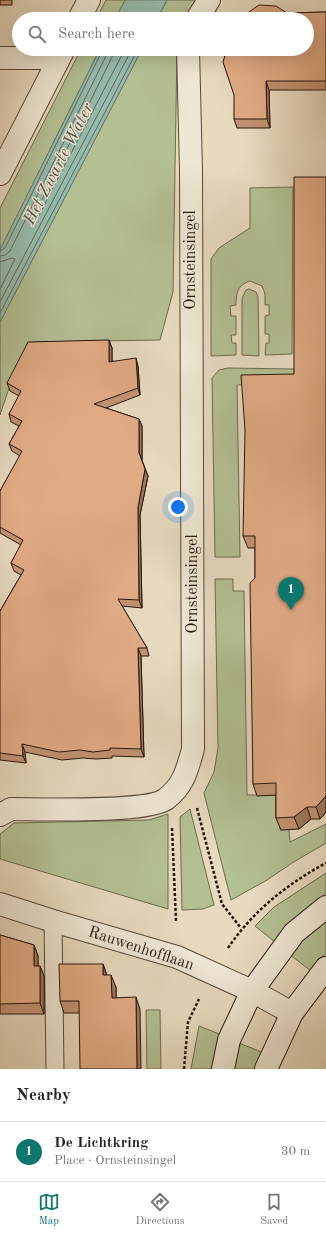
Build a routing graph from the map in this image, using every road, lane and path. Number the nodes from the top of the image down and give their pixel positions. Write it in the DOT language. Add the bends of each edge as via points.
graph roads {
  1 [pos="89,0"];
  2 [pos="209,0"];
  3 [pos="83,12"];
  4 [pos="201,12"];
  5 [pos="30,56"];
  6 [pos="60,56"];
  7 [pos="188,56"];
  8 [pos="0,58"];
  9 [pos="0,174"];
  10 [pos="185,778"];
  11 [pos="170,794"];
  12 [pos="0,815"];
  13 [pos="0,904"];
  14 [pos="326,907"];
  15 [pos="53,921"];
  16 [pos="176,921"];
  17 [pos="241,928"];
  18 [pos="326,968"];
  19 [pos="252,991"];
  20 [pos="292,1012"];
  21 [pos="56,1069"];
  22 [pos="222,1069"];
  23 [pos="266,1069"];
  1 -- 3 [label="street"];
  2 -- 4 [label="street"];
  5 -- 8 [label="street"];
  6 -- 9 [label="street"];
  7 -- 10 [label="street, Ornsteinsingel" via="191,171 193,749"];
  10 -- 11 [label="street, Ornsteinsingel"];
  10 -- 17 [label="path" via="196,802 222,904"];
  11 -- 12 [label="street, Ornsteinsingel" via="165,799 138,807 11,809"];
  11 -- 16 [label="path"];
  13 -- 15 [label="street, Rauwenhofflaan"];
  14 -- 19 [label="street" via="294,933"];
  15 -- 19 [label="street, Rauwenhofflaan" via="178,958"];
  15 -- 21 [label="lane"];
  18 -- 20 [label="street"];
  19 -- 20 [label="street, Rauwenhofflaan"];
  19 -- 22 [label="street" via="229,1040"];
  20 -- 23 [label="street"];
}
